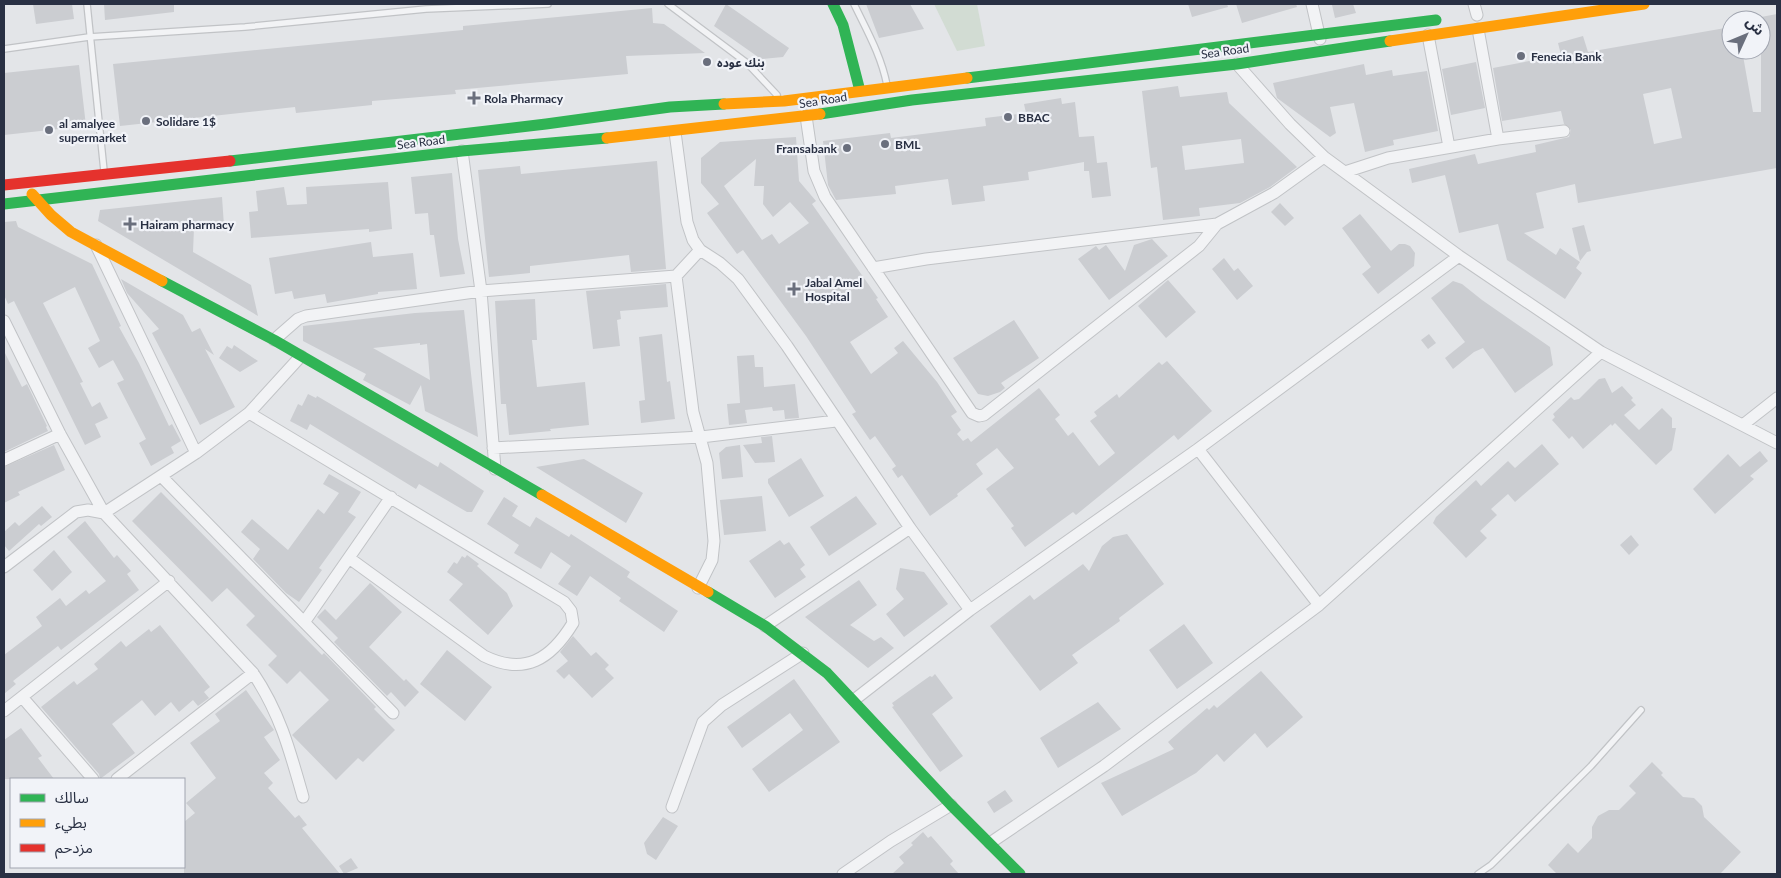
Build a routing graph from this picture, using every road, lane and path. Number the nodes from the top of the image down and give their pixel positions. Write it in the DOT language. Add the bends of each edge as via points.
graph roads {
  1 [pos="87,4"];
  2 [pos="548,4"];
  3 [pos="668,4"];
  4 [pos="833,4"];
  5 [pos="854,4"];
  6 [pos="1312,4"];
  7 [pos="1644,4"];
  8 [pos="1450,18"];
  9 [pos="1478,29"];
  10 [pos="1319,33"];
  11 [pos="1428,35"];
  12 [pos="89,37"];
  13 [pos="4,49"];
  14 [pos="1321,50"];
  15 [pos="1237,64"];
  16 [pos="888,88"];
  17 [pos="860,91"];
  18 [pos="784,101"];
  19 [pos="806,116"];
  20 [pos="1564,131"];
  21 [pos="675,132"];
  22 [pos="1498,139"];
  23 [pos="1449,147"];
  24 [pos="462,151"];
  25 [pos="1324,157"];
  26 [pos="1345,172"];
  27 [pos="105,174"];
  28 [pos="25,182"];
  29 [pos="4,185"];
  30 [pos="36,200"];
  31 [pos="4,204"];
  32 [pos="1217,224"];
  33 [pos="95,244"];
  34 [pos="700,250"];
  35 [pos="1459,256"];
  36 [pos="873,268"];
  37 [pos="676,276"];
  38 [pos="481,291"];
  39 [pos="5,326"];
  40 [pos="274,340"];
  41 [pos="1601,352"];
  42 [pos="301,356"];
  43 [pos="1777,398"];
  44 [pos="249,413"];
  45 [pos="836,421"];
  46 [pos="1744,424"];
  47 [pos="60,434"];
  48 [pos="701,437"];
  49 [pos="1777,443"];
  50 [pos="493,448"];
  51 [pos="1198,449"];
  52 [pos="196,453"];
  53 [pos="4,460"];
  54 [pos="495,469"];
  55 [pos="161,476"];
  56 [pos="391,497"];
  57 [pos="104,513"];
  58 [pos="910,528"];
  59 [pos="349,558"];
  60 [pos="4,566"];
  61 [pos="169,581"];
  62 [pos="698,588"];
  63 [pos="1319,604"];
  64 [pos="970,610"];
  65 [pos="305,621"];
  66 [pos="765,626"];
  67 [pos="803,653"];
  68 [pos="253,673"];
  69 [pos="22,697"];
  70 [pos="854,700"];
  71 [pos="1641,710"];
  72 [pos="4,711"];
  73 [pos="394,713"];
  74 [pos="92,778"];
  75 [pos="118,778"];
  76 [pos="303,797"];
  77 [pos="950,805"];
  78 [pos="672,808"];
  79 [pos="990,843"];
  80 [pos="843,874"];
  81 [pos="1020,874"];
  82 [pos="1478,874"];
  1 -- 12 [label="lane"];
  2 -- 12 [label="lane" via="426,9 246,27"];
  3 -- 18 [label="lane" via="747,63"];
  4 -- 17 [label="main road" via="845,32"];
  5 -- 16 [label="lane" via="883,65"];
  6 -- 10 [label="street"];
  7 -- 9 [label="main road, Sea Road"];
  8 -- 10 [label="main road, Sea Road"];
  9 -- 11 [label="main road, Sea Road"];
  9 -- 22 [label="street"];
  10 -- 14 [label="street"];
  10 -- 16 [label="main road, Sea Road"];
  11 -- 14 [label="main road, Sea Road"];
  11 -- 23 [label="street"];
  12 -- 13 [label="lane"];
  12 -- 27 [label="lane"];
  14 -- 15 [label="main road, Sea Road"];
  15 -- 19 [label="main road, Sea Road" via="912,100"];
  15 -- 25 [label="street" via="1259,92"];
  16 -- 17 [label="main road, Sea Road"];
  17 -- 18 [label="main road, Sea Road"];
  18 -- 27 [label="main road, Sea Road" via="670,108"];
  19 -- 21 [label="main road, Sea Road"];
  19 -- 36 [label="street" via="818,184"];
  20 -- 22 [label="street"];
  21 -- 24 [label="main road, Sea Road"];
  21 -- 34 [label="street" via="687,222"];
  22 -- 23 [label="street"];
  23 -- 26 [label="street" via="1388,158"];
  24 -- 30 [label="main road, Sea Road"];
  24 -- 38 [label="street"];
  25 -- 26 [label="street"];
  25 -- 32 [label="street" via="1274,193"];
  26 -- 35 [label="street"];
  27 -- 28 [label="main road, Sea Road"];
  28 -- 29 [label="main road, Sea Road"];
  28 -- 30 [label="main road"];
  30 -- 31 [label="main road, Sea Road"];
  30 -- 33 [label="main road" via="60,224"];
  32 -- 36 [label="street"];
  32 -- 36 [label="street" via="1199,246 979,416 972,413"];
  33 -- 40 [label="main road"];
  33 -- 52 [label="street"];
  34 -- 37 [label="street"];
  34 -- 45 [label="street" via="738,280 787,346"];
  35 -- 41 [label="street"];
  35 -- 51 [label="street"];
  37 -- 38 [label="street"];
  37 -- 48 [label="street" via="692,405"];
  38 -- 40 [label="street" via="306,316"];
  38 -- 50 [label="street"];
  39 -- 47 [label="street"];
  40 -- 42 [label="main road"];
  41 -- 46 [label="street"];
  41 -- 63 [label="street"];
  42 -- 44 [label="street"];
  42 -- 54 [label="main road"];
  43 -- 46 [label="street"];
  44 -- 52 [label="street"];
  44 -- 56 [label="street"];
  45 -- 48 [label="street"];
  45 -- 58 [label="street"];
  46 -- 49 [label="street"];
  47 -- 53 [label="street"];
  47 -- 57 [label="street"];
  48 -- 50 [label="street"];
  48 -- 62 [label="street" via="707,463 714,541 712,560"];
  50 -- 54 [label="street"];
  51 -- 63 [label="street"];
  51 -- 64 [label="street"];
  52 -- 55 [label="street"];
  54 -- 62 [label="main road"];
  55 -- 57 [label="street"];
  55 -- 65 [label="street"];
  56 -- 59 [label="street"];
  56 -- 59 [label="street" via="564,602 573,616 569,628 550,653 540,659 520,665 495,662"];
  57 -- 60 [label="street" via="76,512"];
  57 -- 61 [label="street"];
  58 -- 64 [label="street"];
  58 -- 66 [label="street"];
  59 -- 65 [label="street"];
  61 -- 68 [label="street"];
  61 -- 69 [label="street"];
  62 -- 66 [label="main road"];
  63 -- 79 [label="street" via="1104,766"];
  64 -- 70 [label="street"];
  65 -- 73 [label="street"];
  66 -- 67 [label="main road"];
  67 -- 70 [label="main road"];
  67 -- 78 [label="street" via="722,705 703,722"];
  68 -- 75 [label="street"];
  68 -- 76 [label="street" via="270,698"];
  69 -- 72 [label="street"];
  69 -- 74 [label="street"];
  70 -- 77 [label="main road"];
  71 -- 82 [label="lane" via="1591,766"];
  77 -- 79 [label="main road"];
  77 -- 80 [label="street"];
  79 -- 81 [label="main road"];
}
